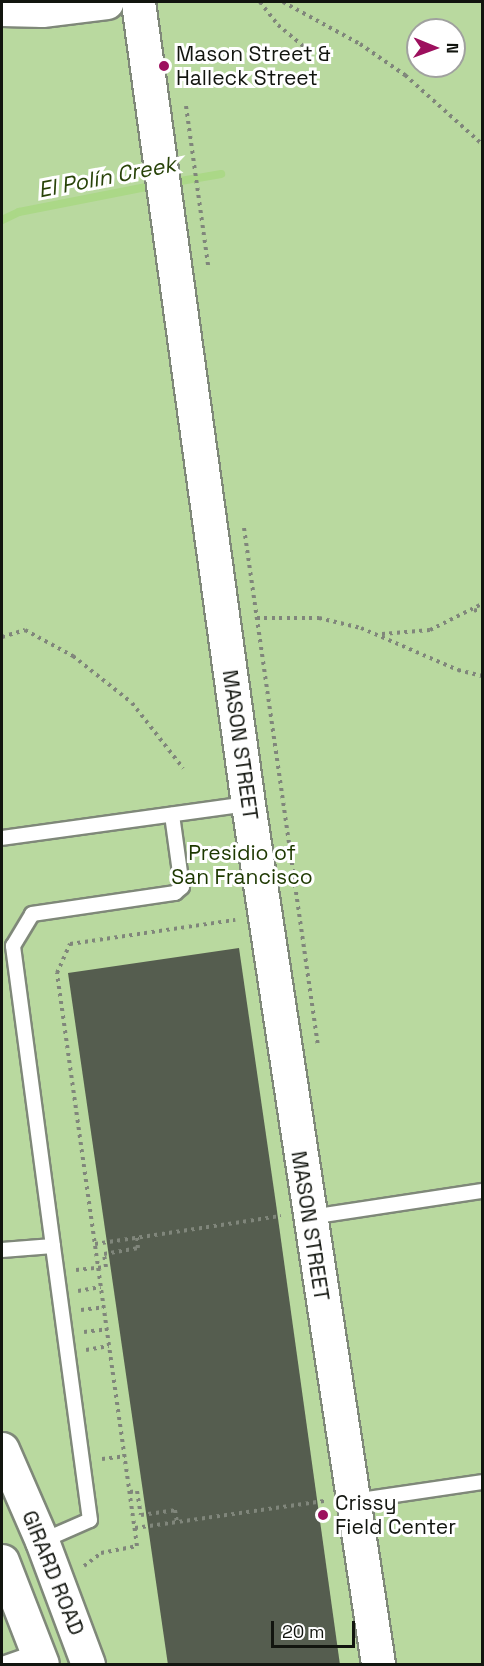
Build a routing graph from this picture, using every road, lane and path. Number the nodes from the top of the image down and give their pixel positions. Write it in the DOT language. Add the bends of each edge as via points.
graph roads {
  1 [pos="107,2"];
  2 [pos="138,2"];
  3 [pos="260,2"];
  4 [pos="283,2"];
  5 [pos="2,9"];
  6 [pos="309,50"];
  7 [pos="189,129"];
  8 [pos="483,144"];
  9 [pos="202,224"];
  10 [pos="483,604"];
  11 [pos="473,610"];
  12 [pos="483,612"];
  13 [pos="257,618"];
  14 [pos="381,634"];
  15 [pos="2,637"];
  16 [pos="483,676"];
  17 [pos="183,768"];
  18 [pos="248,804"];
  19 [pos="172,815"];
  20 [pos="2,838"];
  21 [pos="237,920"];
  22 [pos="483,1191"];
  23 [pos="275,1217"];
  24 [pos="308,1217"];
  25 [pos="137,1237"];
  26 [pos="95,1244"];
  27 [pos="53,1246"];
  28 [pos="2,1250"];
  29 [pos="98,1268"];
  30 [pos="2,1449"];
  31 [pos="483,1482"];
  32 [pos="130,1492"];
  33 [pos="320,1501"];
  34 [pos="354,1501"];
  35 [pos="177,1522"];
  36 [pos="135,1528"];
  37 [pos="42,1541"];
  38 [pos="2,1561"];
  39 [pos="81,1568"];
  40 [pos="39,1658"];
  41 [pos="2,1665"];
  42 [pos="88,1665"];
  43 [pos="378,1665"];
  1 -- 5 [label="street" via="42,10"];
  2 -- 18 [label="street, MASON STREET"];
  3 -- 6 [label="path" via="278,25"];
  4 -- 8 [label="path" via="405,75"];
  7 -- 9 [label="path"];
  10 -- 11 [label="path"];
  11 -- 12 [label="path"];
  11 -- 14 [label="path" via="430,630"];
  13 -- 14 [label="path" via="319,618"];
  14 -- 16 [label="path" via="438,662"];
  15 -- 17 [label="path" via="25,630 73,656 132,703"];
  18 -- 19 [label="lane"];
  18 -- 24 [label="street, MASON STREET"];
  19 -- 20 [label="lane"];
  19 -- 27 [label="lane" via="182,887 175,893 32,914 13,946"];
  21 -- 26 [label="path" via="70,944 65,954 57,973"];
  22 -- 24 [label="lane"];
  23 -- 25 [label="path"];
  24 -- 34 [label="street, MASON STREET"];
  25 -- 26 [label="path"];
  25 -- 29 [label="path" via="138,1248 104,1254 106,1267"];
  26 -- 29 [label="path"];
  27 -- 28 [label="lane"];
  27 -- 37 [label="lane" via="90,1521"];
  29 -- 32 [label="path"];
  30 -- 37 [label="street, GIRARD ROAD"];
  31 -- 34 [label="lane"];
  32 -- 35 [label="path" via="137,1491 141,1515 175,1510"];
  32 -- 36 [label="path"];
  33 -- 35 [label="path"];
  34 -- 43 [label="street, MASON STREET"];
  35 -- 36 [label="path"];
  36 -- 39 [label="path" via="137,1546 101,1553"];
  37 -- 42 [label="street, GIRARD ROAD"];
  38 -- 40 [label="street, GIRARD ROAD"];
  40 -- 41 [label="lane"];
}
